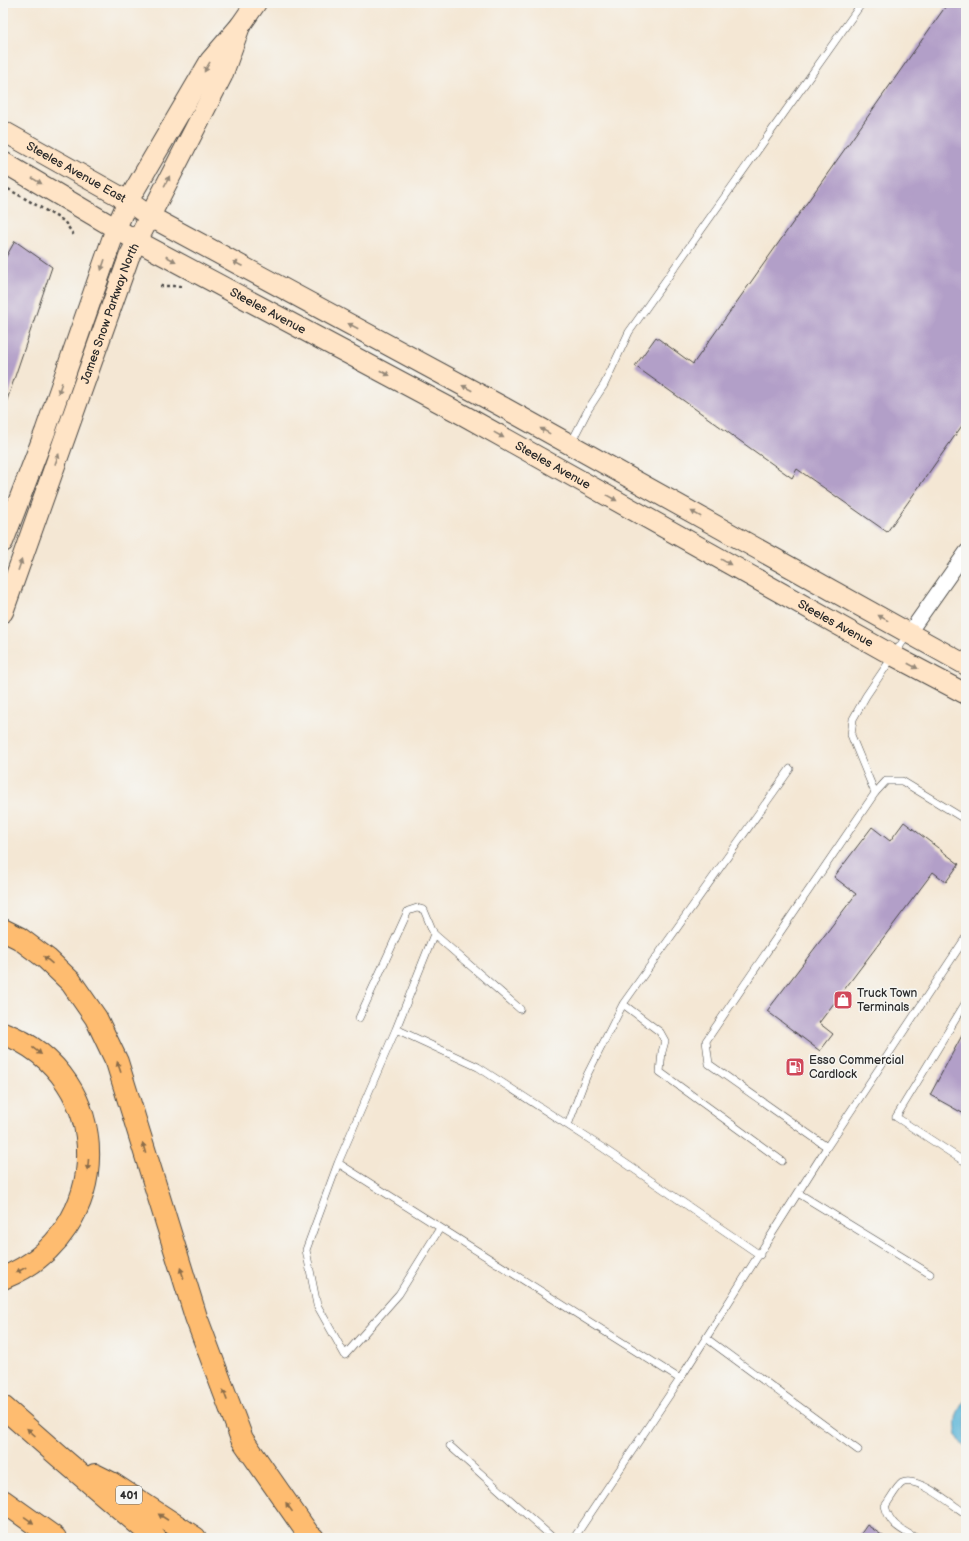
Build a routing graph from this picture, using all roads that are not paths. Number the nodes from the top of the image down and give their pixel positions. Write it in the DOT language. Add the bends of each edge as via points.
graph roads {
  1 [pos="256,3"];
  2 [pos="862,3"];
  3 [pos="240,26"];
  4 [pos="3,131"];
  5 [pos="3,162"];
  6 [pos="128,201"];
  7 [pos="149,216"];
  8 [pos="116,228"];
  9 [pos="137,241"];
  10 [pos="570,444"];
  11 [pos="3,542"];
  12 [pos="966,552"];
  13 [pos="3,612"];
  14 [pos="909,633"];
  15 [pos="894,656"];
  16 [pos="966,665"];
  17 [pos="966,694"];
  18 [pos="790,769"];
  19 [pos="875,793"];
  20 [pos="966,820"];
  21 [pos="3,930"];
  22 [pos="434,934"];
  23 [pos="966,937"];
  24 [pos="966,1002"];
  25 [pos="623,1004"];
  26 [pos="520,1008"];
  27 [pos="359,1018"];
  28 [pos="396,1029"];
  29 [pos="3,1033"];
  30 [pos="568,1125"];
  31 [pos="827,1147"];
  32 [pos="782,1161"];
  33 [pos="966,1161"];
  34 [pos="338,1163"];
  35 [pos="798,1193"];
  36 [pos="440,1228"];
  37 [pos="760,1255"];
  38 [pos="930,1274"];
  39 [pos="3,1278"];
  40 [pos="706,1338"];
  41 [pos="680,1379"];
  42 [pos="3,1407"];
  43 [pos="450,1446"];
  44 [pos="858,1450"];
  45 [pos="60,1457"];
  46 [pos="3,1501"];
  47 [pos="966,1514"];
  48 [pos="55,1538"];
  49 [pos="155,1538"];
  50 [pos="195,1538"];
  51 [pos="313,1538"];
  52 [pos="553,1538"];
  53 [pos="574,1538"];
  54 [pos="916,1538"];
  1 -- 3 [label="main road, James Snow Parkway North"];
  2 -- 10 [label="lane" via="629,332 604,385"];
  3 -- 6 [label="main road, James Snow Parkway North, one-way" via="210,61"];
  7 -- 3 [label="main road, James Snow Parkway North, one-way" via="222,76"];
  4 -- 6 [label="main road, Steeles Avenue East"];
  5 -- 8 [label="main road, one-way"];
  6 -- 7 [label="main road, Steeles Avenue East"];
  6 -- 8 [label="main road, James Snow Parkway North"];
  7 -- 9 [label="main road, James Snow Parkway North"];
  10 -- 7 [label="main road, one-way"];
  8 -- 9 [label="main road"];
  8 -- 11 [label="main road, James Snow Parkway North, one-way" via="45,432"];
  13 -- 9 [label="main road, James Snow Parkway North, one-way" via="129,257"];
  9 -- 15 [label="main road, Steeles Avenue, one-way" via="465,416"];
  14 -- 10 [label="main road, one-way"];
  12 -- 14 [label="street"];
  14 -- 15 [label="lane"];
  14 -- 16 [label="main road"];
  15 -- 17 [label="main road, Steeles Avenue, one-way"];
  15 -- 19 [label="lane" via="853,719 851,735"];
  18 -- 25 [label="lane"];
  19 -- 20 [label="lane" via="886,781 902,781"];
  19 -- 31 [label="lane" via="706,1041 709,1064"];
  51 -- 21 [label="highway, one-way" via="242,1439 196,1317 117,1062 96,1018 71,982 48,958"];
  22 -- 26 [label="lane"];
  22 -- 27 [label="lane" via="424,910 417,908 408,911"];
  22 -- 28 [label="lane"];
  23 -- 31 [label="lane"];
  24 -- 33 [label="lane" via="896,1117"];
  25 -- 30 [label="lane" via="586,1077"];
  25 -- 32 [label="lane" via="660,1032 665,1041 660,1072"];
  28 -- 30 [label="lane" via="478,1067"];
  28 -- 34 [label="lane"];
  29 -- 39 [label="highway, one-way" via="23,1041 34,1049 51,1063 65,1080 83,1118 88,1146 84,1189 80,1203 66,1228 53,1245 37,1259"];
  30 -- 37 [label="lane"];
  31 -- 35 [label="lane"];
  34 -- 36 [label="lane"];
  34 -- 36 [label="lane" via="306,1250 317,1305 345,1355 399,1294"];
  35 -- 37 [label="lane"];
  35 -- 38 [label="lane"];
  36 -- 41 [label="lane"];
  37 -- 40 [label="lane"];
  40 -- 41 [label="lane"];
  40 -- 44 [label="lane"];
  41 -- 53 [label="lane"];
  45 -- 42 [label="highway, 401, one-way"];
  43 -- 52 [label="lane"];
  45 -- 49 [label="highway, 401"];
  50 -- 45 [label="highway, 401, one-way" via="111,1483"];
  46 -- 48 [label="highway, one-way"];
  47 -- 54 [label="lane" via="921,1484 909,1481 901,1484 885,1506 888,1516 897,1527"];
}
